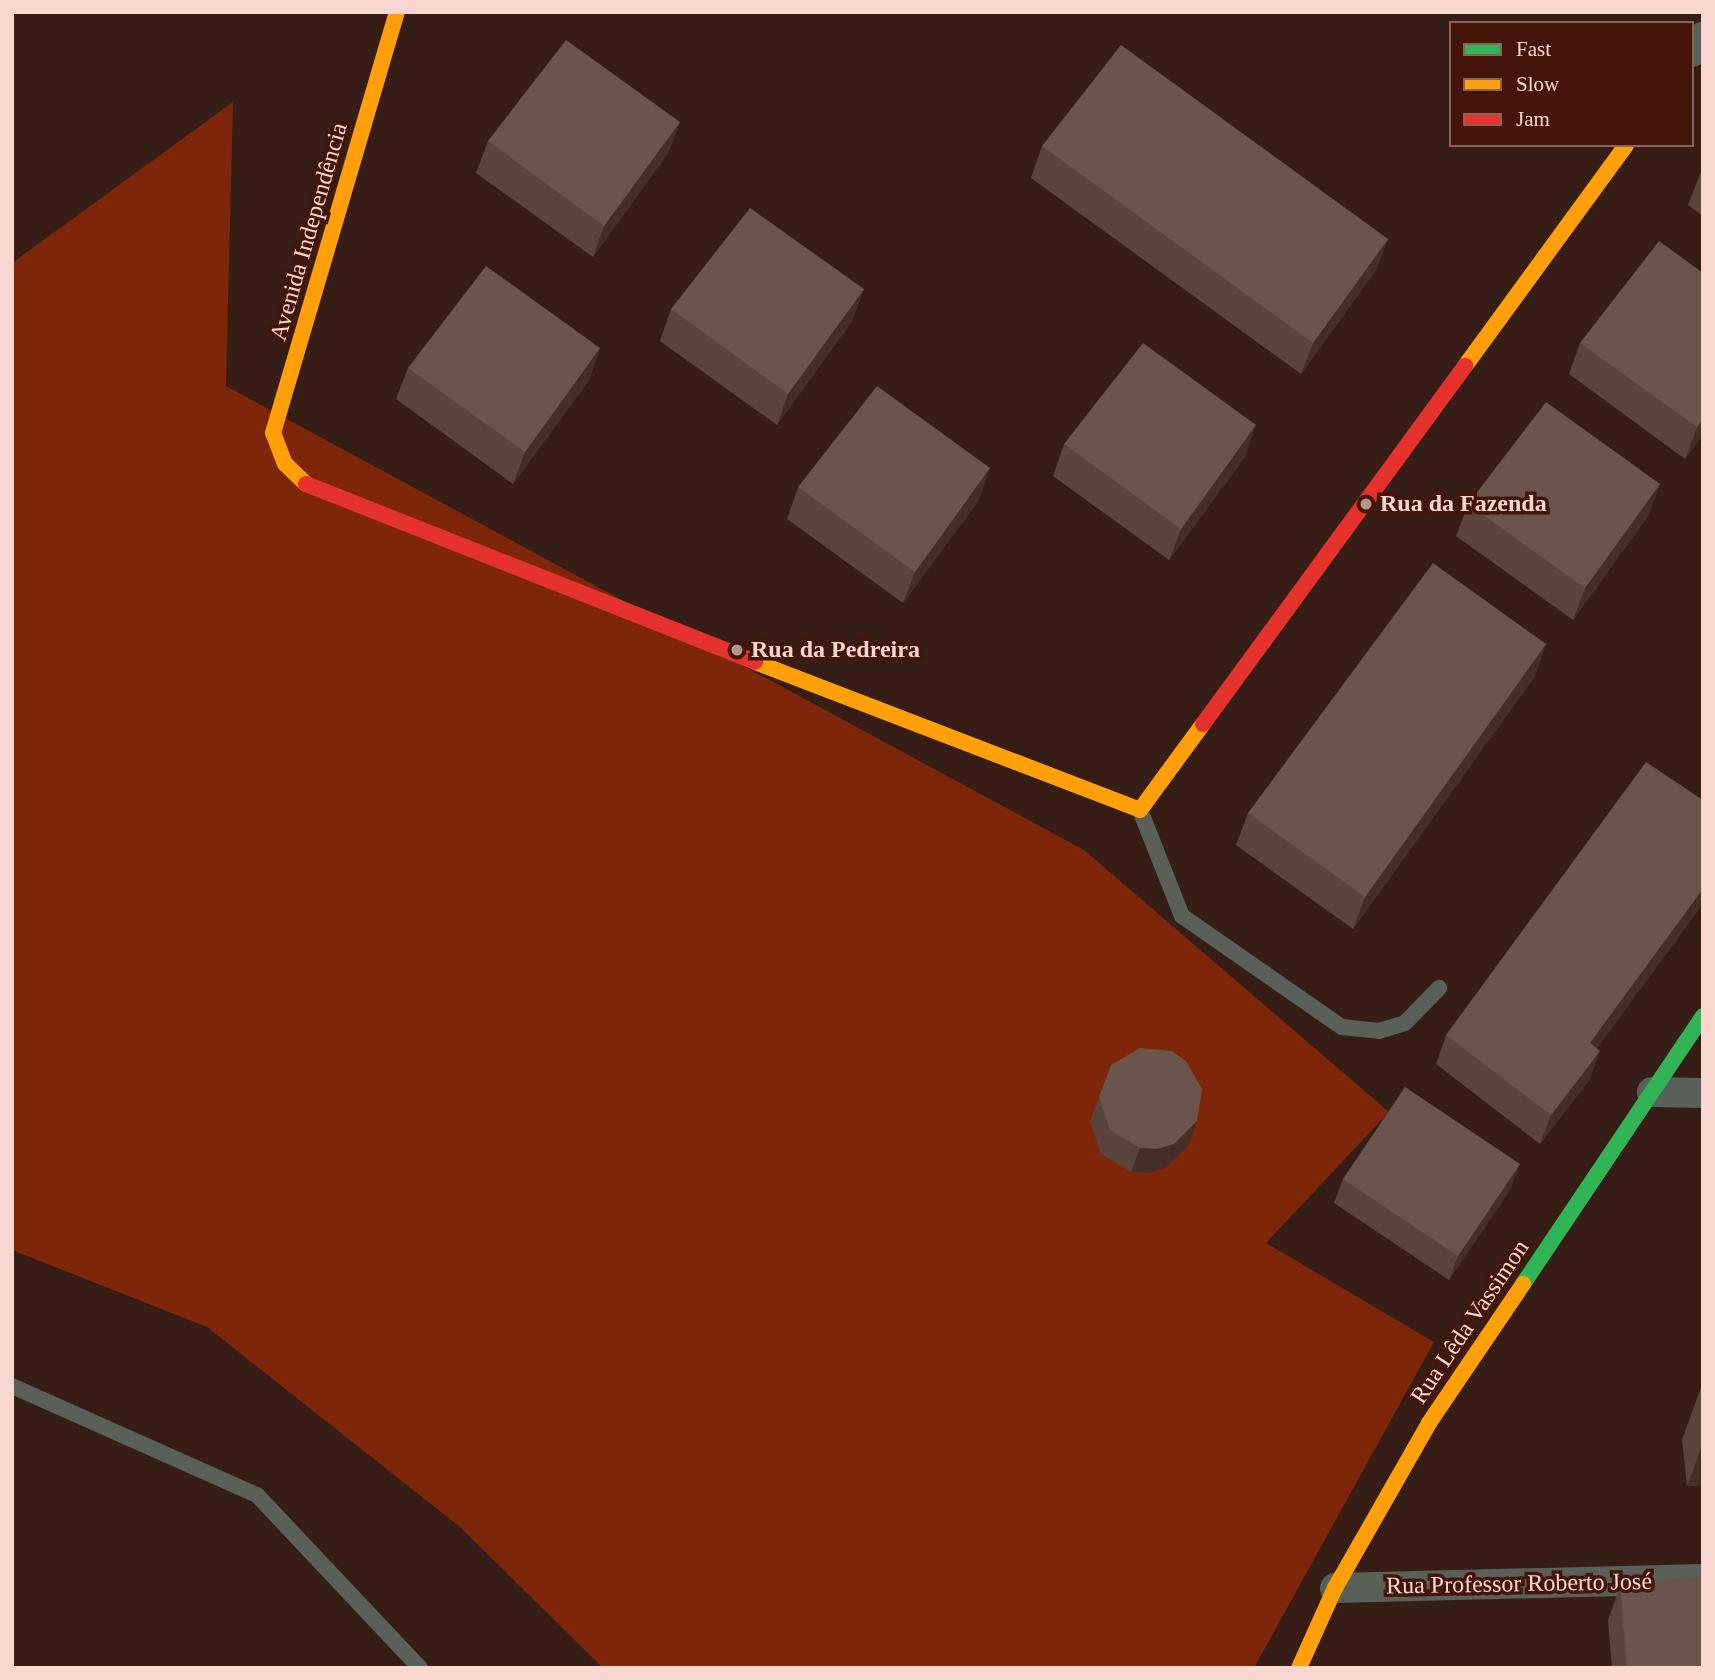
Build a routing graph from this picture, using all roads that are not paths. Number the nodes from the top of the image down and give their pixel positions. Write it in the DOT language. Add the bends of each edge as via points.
graph roads {
  1 [pos="397,12"];
  2 [pos="1625,147"];
  3 [pos="1140,810"];
  4 [pos="1439,988"];
  5 [pos="1703,1016"];
  6 [pos="1653,1092"];
  7 [pos="1703,1093"];
  8 [pos="12,1386"];
  9 [pos="1703,1579"];
  10 [pos="1335,1588"];
  11 [pos="420,1668"];
  12 [pos="1299,1668"];
  1 -- 3 [label="street, Avenida Independência" via="274,433 285,464 314,492"];
  2 -- 3 [label="street"];
  3 -- 4 [label="lane" via="1182,916 1342,1027 1379,1031 1405,1023"];
  5 -- 6 [label="street, Rua Lêda Vassimon"];
  6 -- 7 [label="street"];
  6 -- 10 [label="street, Rua Lêda Vassimon" via="1430,1423"];
  8 -- 11 [label="lane" via="257,1495"];
  9 -- 10 [label="street, Rua Professor Roberto José"];
  10 -- 12 [label="street, Rua Lêda Vassimon"];
}
